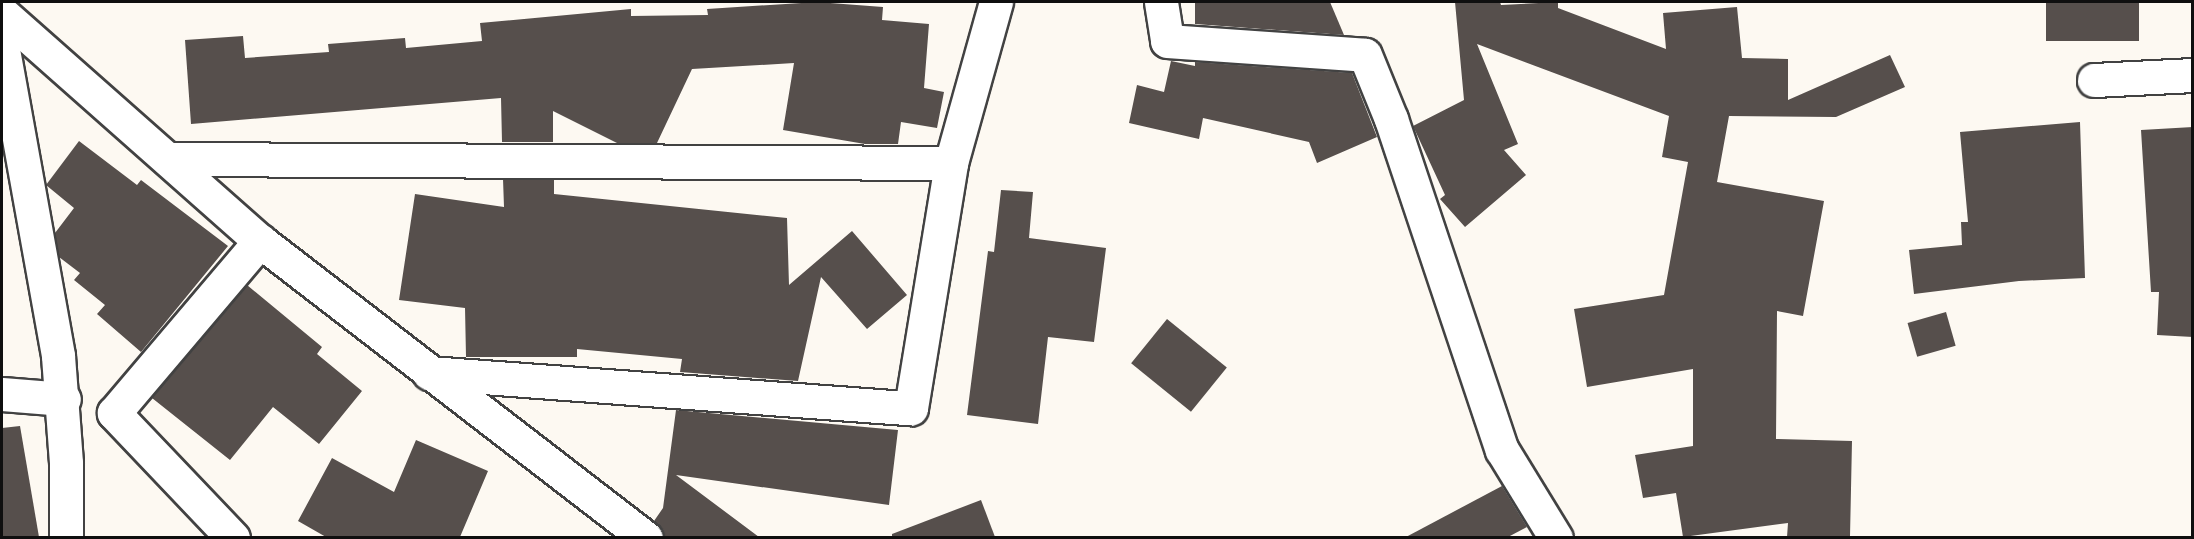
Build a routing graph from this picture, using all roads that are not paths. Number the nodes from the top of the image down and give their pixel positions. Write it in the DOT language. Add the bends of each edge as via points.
graph roads {
  1 [pos="996,2"];
  2 [pos="1161,2"];
  3 [pos="2,13"];
  4 [pos="2,45"];
  5 [pos="2193,75"];
  6 [pos="2094,80"];
  7 [pos="168,159"];
  8 [pos="951,163"];
  9 [pos="260,241"];
  10 [pos="429,373"];
  11 [pos="2,394"];
  12 [pos="64,399"];
  13 [pos="66,537"];
  14 [pos="232,537"];
  15 [pos="645,537"];
  16 [pos="1556,537"];
  1 -- 8 [label="street"];
  2 -- 16 [label="street" via="1167,41 1365,55 1391,119 1502,450"];
  3 -- 7 [label="street"];
  4 -- 12 [label="street"];
  5 -- 6 [label="street"];
  7 -- 8 [label="street"];
  7 -- 9 [label="street"];
  8 -- 10 [label="street" via="910,408"];
  9 -- 10 [label="street"];
  9 -- 14 [label="street" via="114,413"];
  10 -- 15 [label="street"];
  11 -- 12 [label="street"];
  12 -- 13 [label="street"];
}
